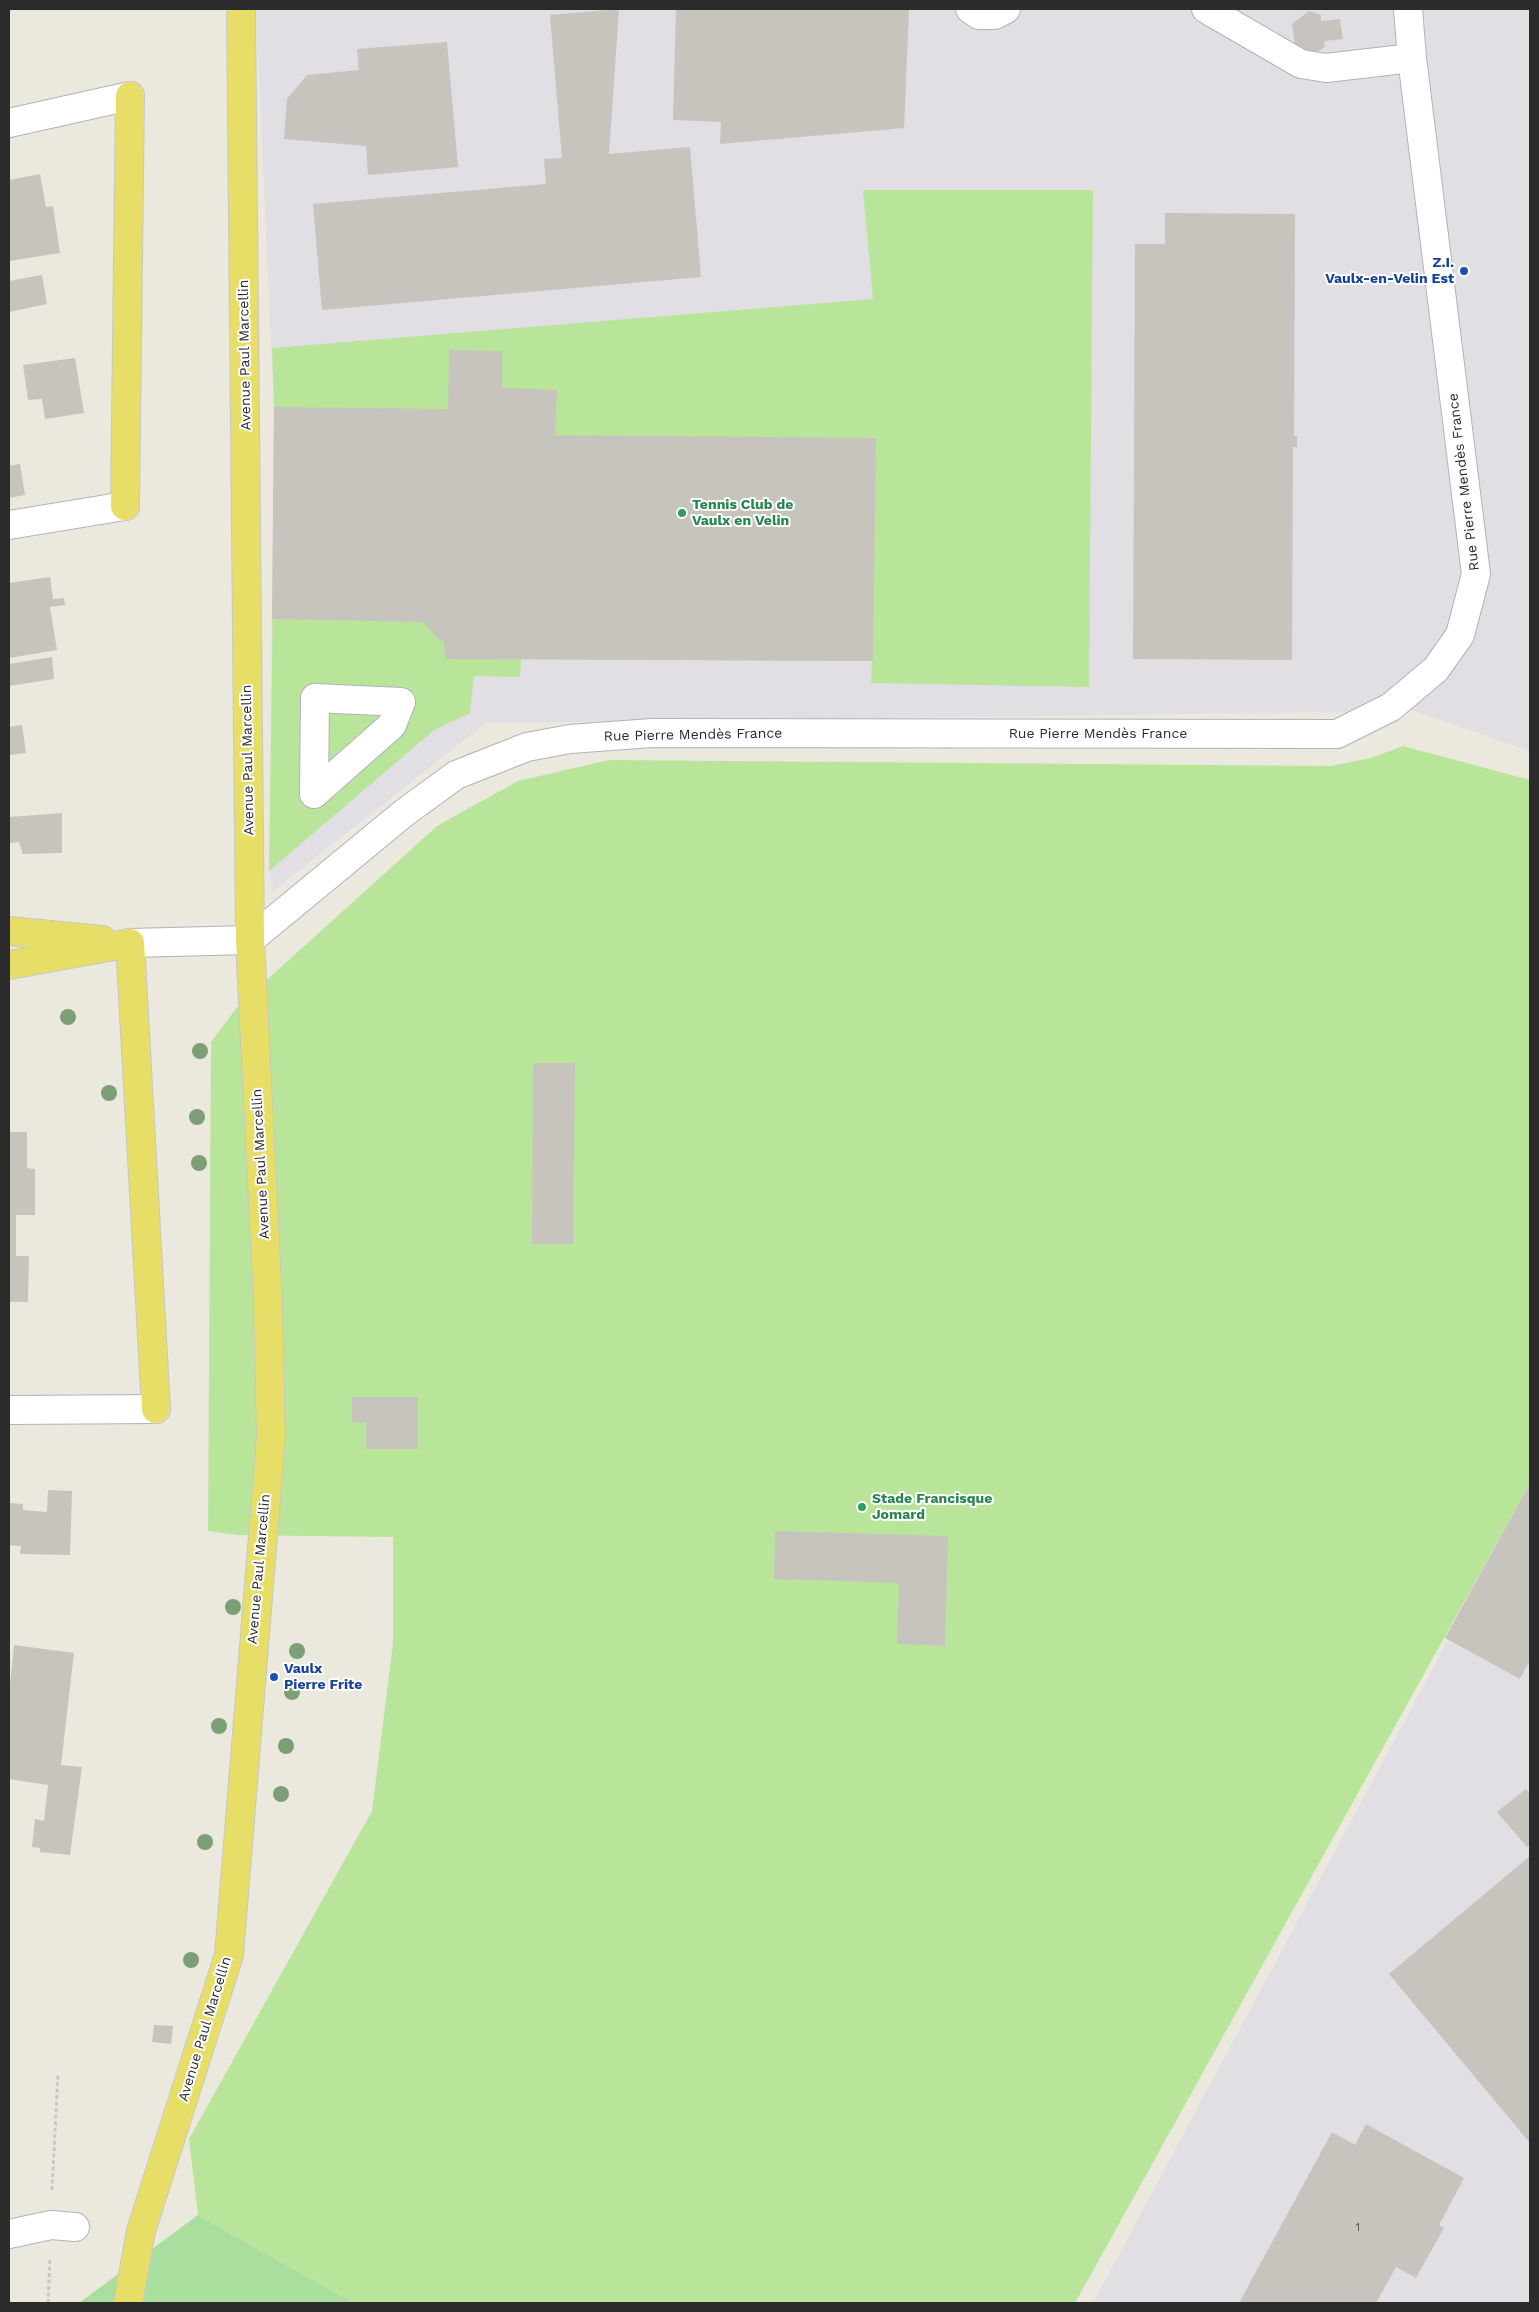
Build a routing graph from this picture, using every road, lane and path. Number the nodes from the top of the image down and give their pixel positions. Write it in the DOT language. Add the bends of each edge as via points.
graph roads {
  1 [pos="241,9"];
  2 [pos="970,9"];
  3 [pos="1006,9"];
  4 [pos="1206,9"];
  5 [pos="1408,9"];
  6 [pos="1412,58"];
  7 [pos="130,96"];
  8 [pos="9,123"];
  9 [pos="125,506"];
  10 [pos="9,525"];
  11 [pos="9,931"];
  12 [pos="250,940"];
  13 [pos="130,943"];
  14 [pos="9,965"];
  15 [pos="9,1410"];
  16 [pos="156,1410"];
  17 [pos="75,2227"];
  18 [pos="9,2234"];
  19 [pos="128,2303"];
  1 -- 12 [label="main road, Avenue Paul Marcellin"];
  2 -- 3 [label="street" via="979,15 995,15"];
  4 -- 6 [label="street" via="1301,64 1326,68"];
  5 -- 6 [label="street, Rue Pierre Mendès France"];
  6 -- 12 [label="street, Rue Pierre Mendès France" via="1476,574 1460,635 1436,669 1391,707 1337,734 652,733 570,739 527,747 456,775 404,813"];
  7 -- 8 [label="street"];
  7 -- 9 [label="main road"];
  9 -- 10 [label="street"];
  11 -- 13 [label="main road"];
  12 -- 13 [label="street"];
  12 -- 19 [label="main road, Avenue Paul Marcellin" via="268,1303 271,1437 229,1955 141,2231"];
  13 -- 14 [label="main road"];
  13 -- 16 [label="main road"];
  15 -- 16 [label="street"];
  17 -- 18 [label="street" via="51,2225"];
}
